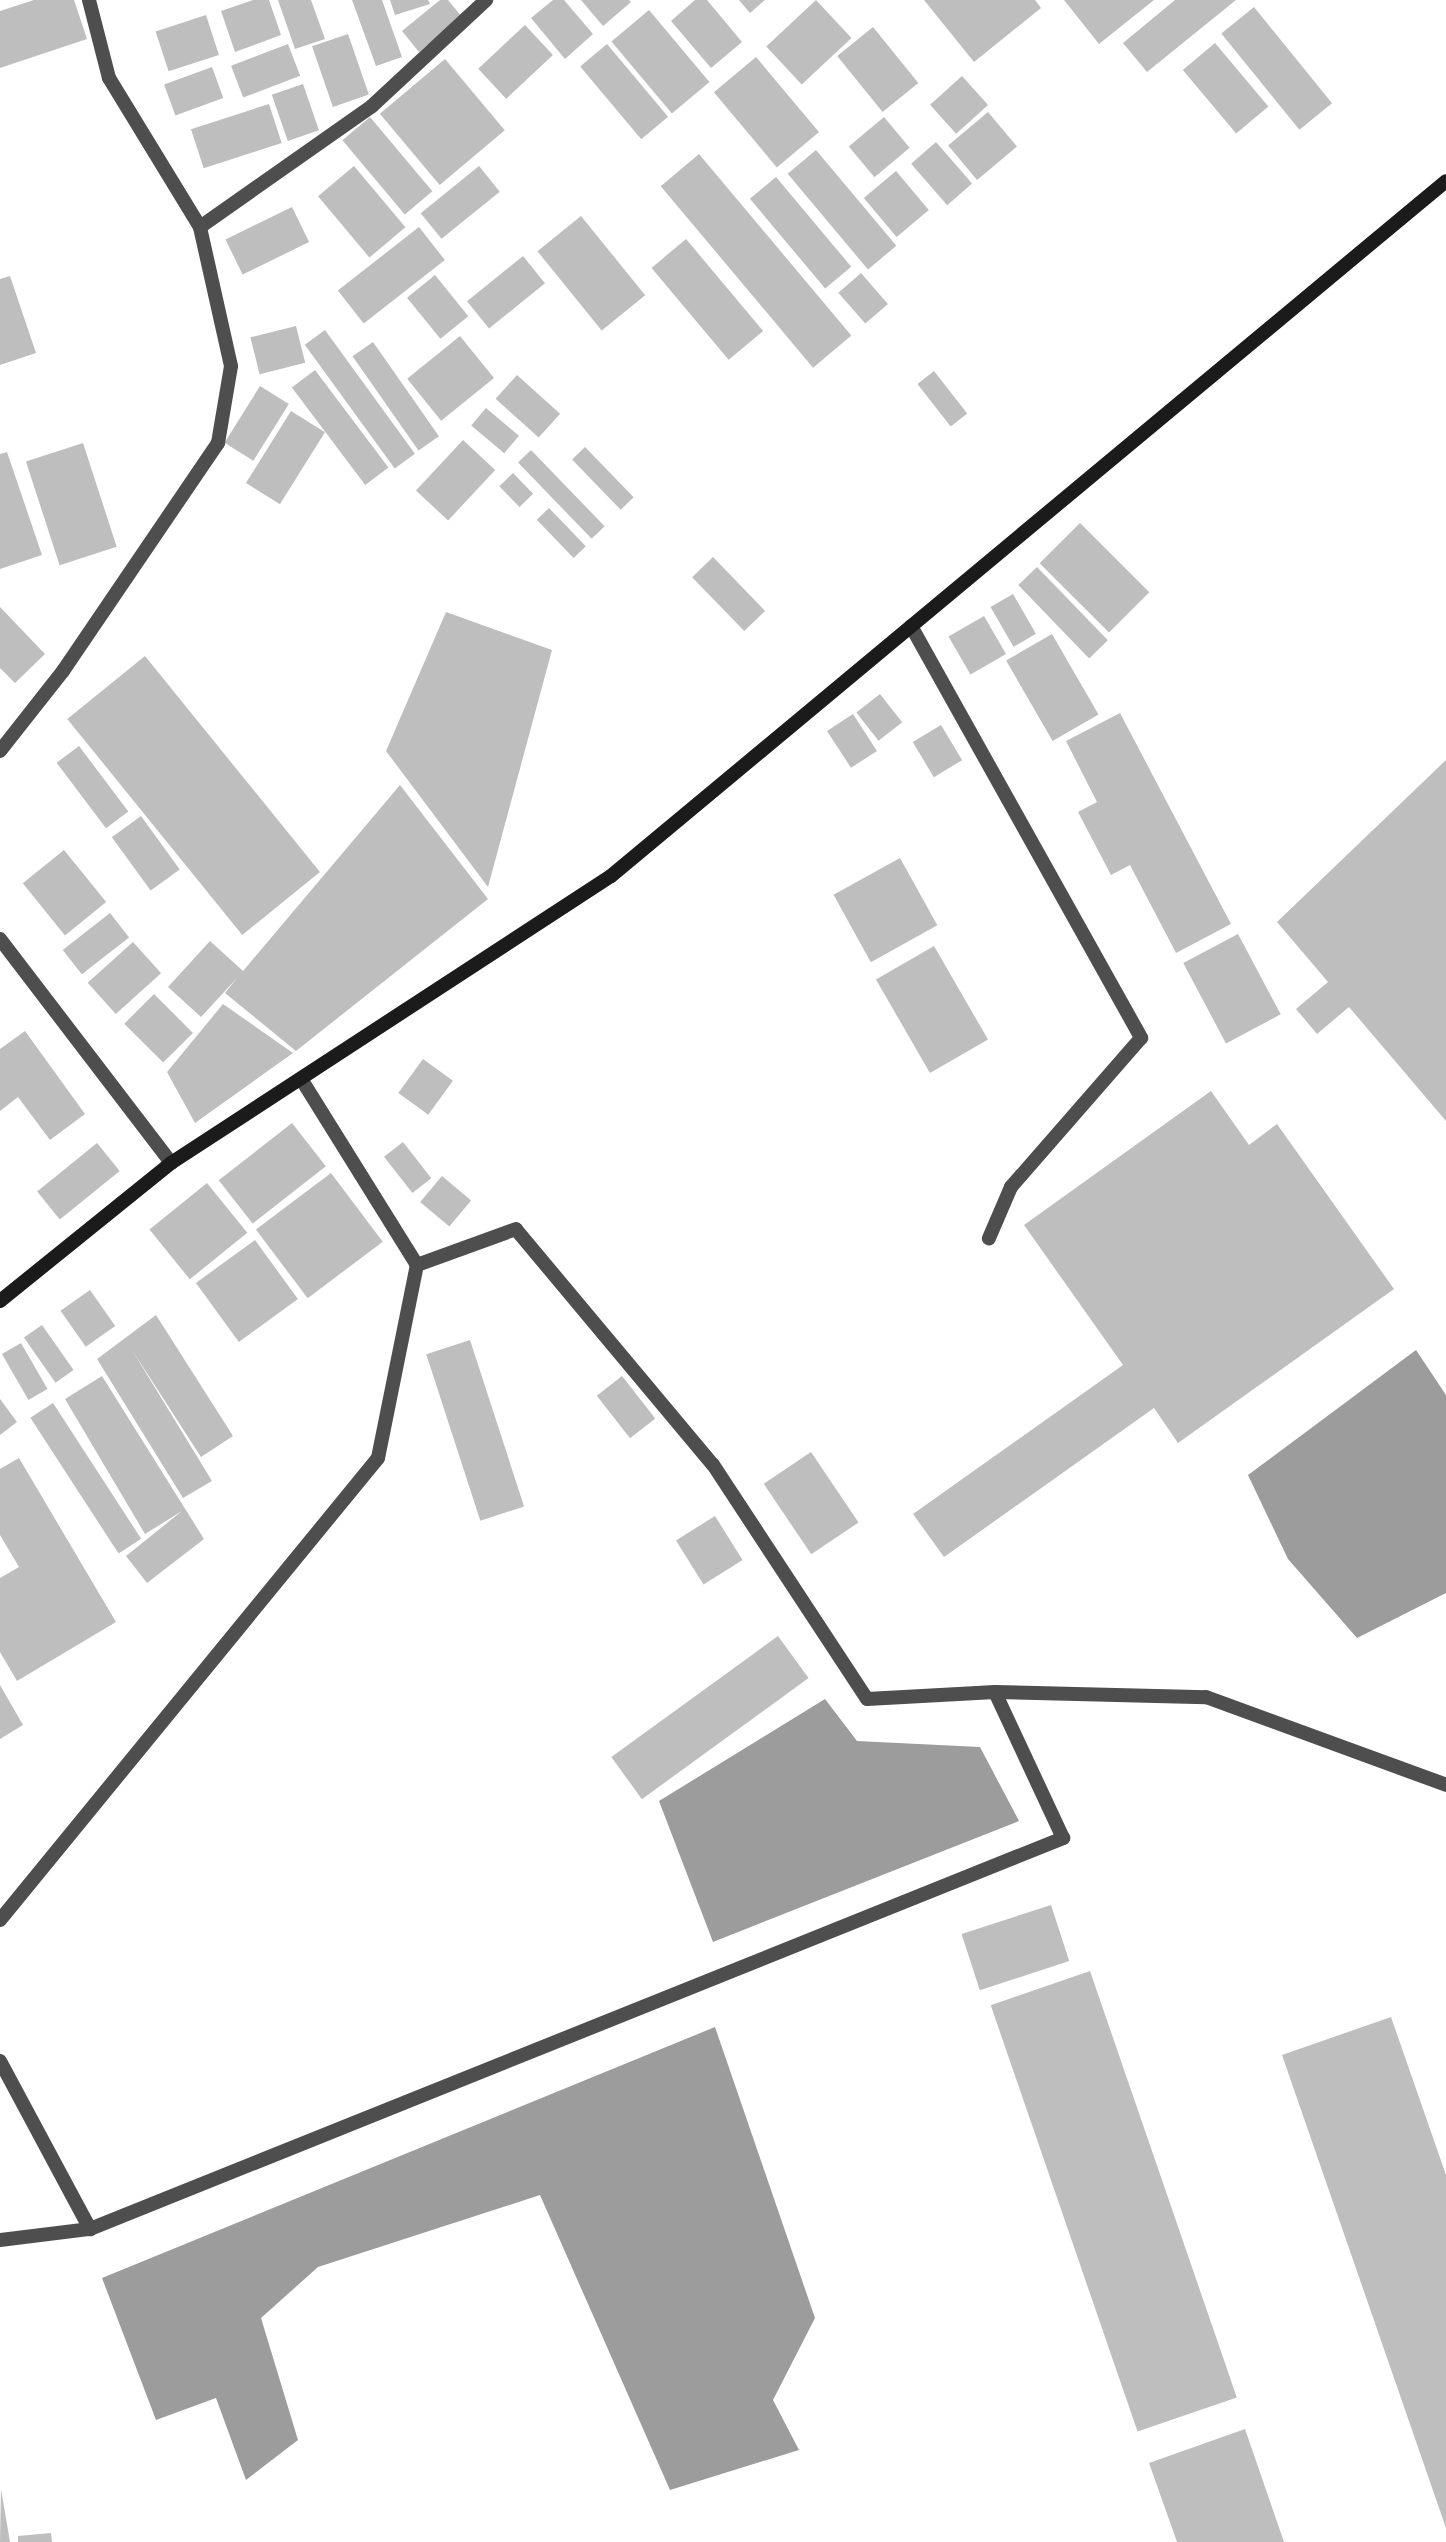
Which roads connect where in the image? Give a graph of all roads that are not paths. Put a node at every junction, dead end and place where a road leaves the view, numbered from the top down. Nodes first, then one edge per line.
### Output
1 (89, 0) edge
2 (486, 0) edge
3 (1446, 180) edge
4 (200, 227) junction
5 (911, 626) junction
6 (0, 751) edge
7 (0, 939) edge
8 (301, 1079) junction
9 (171, 1163) junction
10 (989, 1238) dead end
11 (417, 1265) junction
12 (0, 1301) edge
13 (995, 1692) junction
14 (1446, 1785) edge
15 (0, 1920) edge
16 (0, 2062) edge
17 (90, 2229) junction
18 (0, 2240) edge

1 - 4 street
2 - 4 street
3 - 5 street
4 - 6 street
5 - 8 street
5 - 10 street
7 - 9 street
8 - 9 street
8 - 11 street
9 - 12 street
11 - 13 street
11 - 15 street
13 - 14 street
13 - 17 street
16 - 17 street
17 - 18 street

